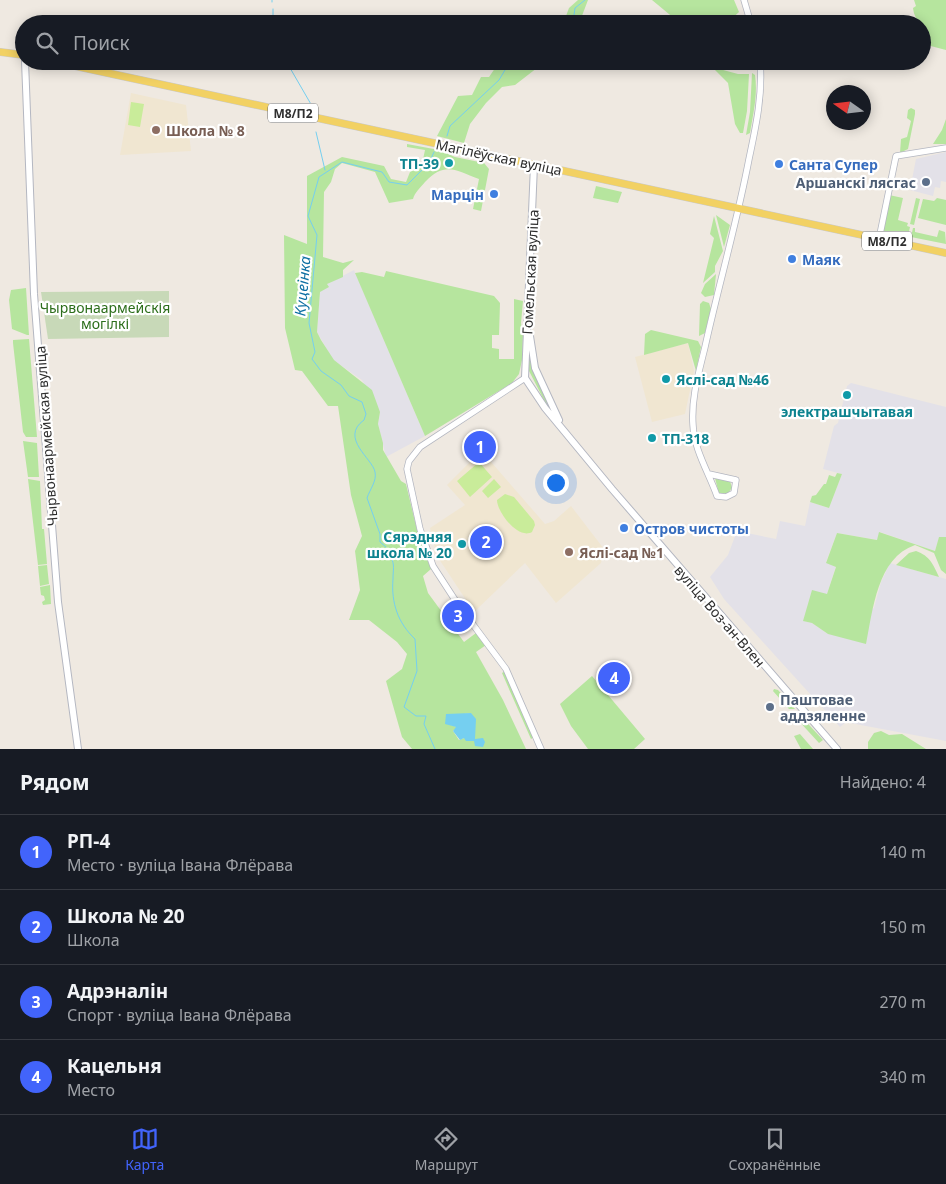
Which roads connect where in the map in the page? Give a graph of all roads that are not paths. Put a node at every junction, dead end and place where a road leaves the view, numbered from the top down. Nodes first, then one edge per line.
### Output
1 (744, 0) edge
2 (748, 15) edge
3 (0, 52) edge
4 (15, 54) edge
5 (25, 70) edge
6 (93, 70) edge
7 (760, 70) edge
8 (946, 148) edge
9 (534, 166) junction
10 (739, 209) junction
11 (879, 239) junction
12 (946, 253) edge
13 (528, 318) junction
14 (525, 378) junction
15 (566, 434) junction
16 (709, 474) junction
17 (78, 749) edge
18 (541, 749) edge
19 (838, 749) edge

1 - 2 street
3 - 4 main road
5 - 17 main road, Чырвонаармейская вуліца
6 - 9 main road, Магілёўская вуліца / М8/П2
7 - 10 street
8 - 11 street
9 - 10 main road, Магілёўская вуліца / М8/П2
9 - 13 main road, Гомельская вуліца
10 - 11 main road, Магілёўская вуліца / М8/П2
10 - 16 street
11 - 12 main road, Магілёўская вуліца / М8/П2
13 - 14 main road, Гомельская вуліца
13 - 15 main road, вуліца Воз-ан-Влен
14 - 15 main road, вуліца Воз-ан-Влен
14 - 18 street
15 - 19 main road, вуліца Воз-ан-Влен
16 - 16 street

